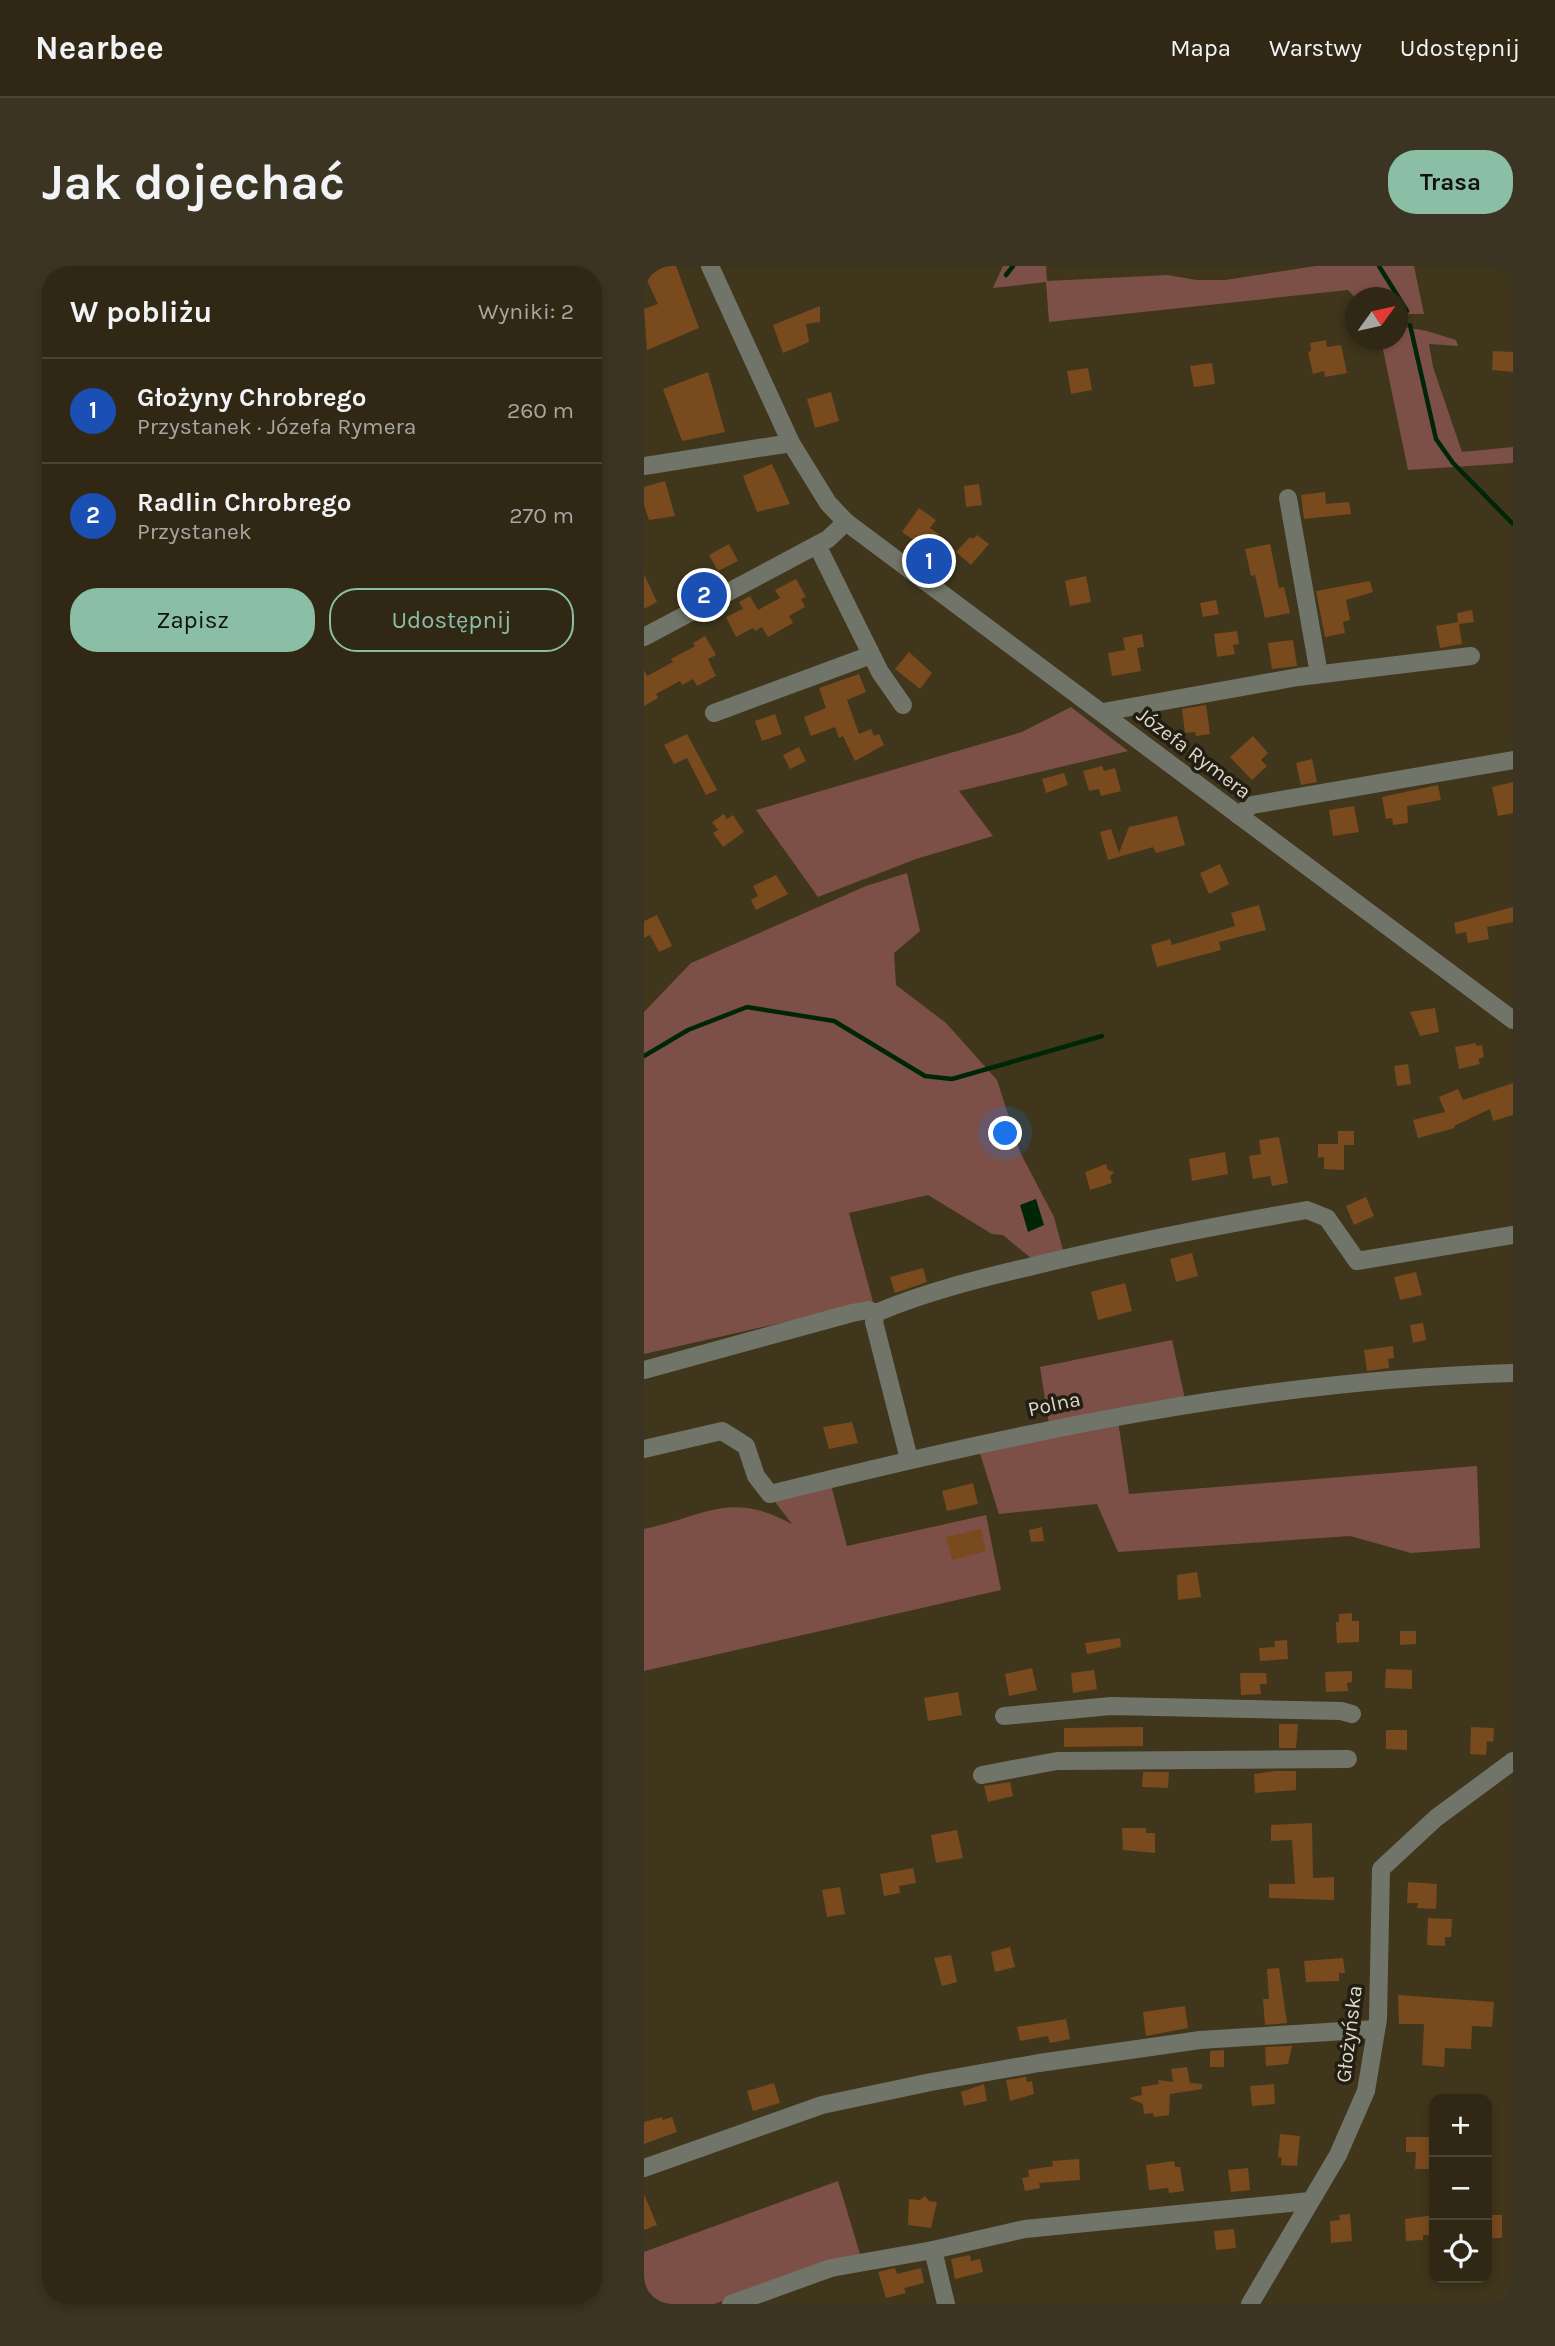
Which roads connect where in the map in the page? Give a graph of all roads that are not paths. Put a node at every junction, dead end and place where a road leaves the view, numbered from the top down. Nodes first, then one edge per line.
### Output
1 (710, 266) edge
2 (791, 443) junction
3 (644, 466) edge
4 (1288, 498) dead end
5 (846, 522) junction
6 (817, 545) junction
7 (644, 637) edge
8 (871, 655) junction
9 (1471, 656) dead end
10 (1320, 674) junction
11 (903, 705) dead end
12 (1103, 712) junction
13 (714, 713) dead end
14 (1513, 760) edge
15 (1238, 815) junction
16 (1513, 1020) edge
17 (1513, 1235) edge
18 (876, 1313) junction
19 (644, 1370) edge
20 (1513, 1373) edge
21 (644, 1449) edge
22 (909, 1459) junction
23 (1352, 1714) dead end
24 (1004, 1716) dead end
25 (1348, 1759) dead end
26 (1513, 1761) edge
27 (982, 1774) dead end
28 (1376, 2029) junction
29 (644, 2168) edge
30 (1310, 2201) junction
31 (933, 2250) junction
32 (731, 2304) edge
33 (946, 2304) edge
34 (1250, 2304) edge

1 - 2 street, Józefa Rymera
2 - 3 street
2 - 5 street, Józefa Rymera
4 - 10 street
5 - 6 street
5 - 12 street, Józefa Rymera
6 - 7 street
6 - 8 street
8 - 11 street
8 - 13 street
9 - 10 street
10 - 12 street
12 - 15 street, Józefa Rymera
14 - 15 street
15 - 16 street, Józefa Rymera
17 - 18 street
18 - 19 street
18 - 22 street
20 - 22 street, Polna
21 - 22 street, Polna
23 - 24 street
25 - 27 street
26 - 28 street, Głożyńska
28 - 29 street
28 - 30 street, Głożyńska
30 - 31 street
30 - 34 street, Głożyńska
31 - 32 street
31 - 33 street

